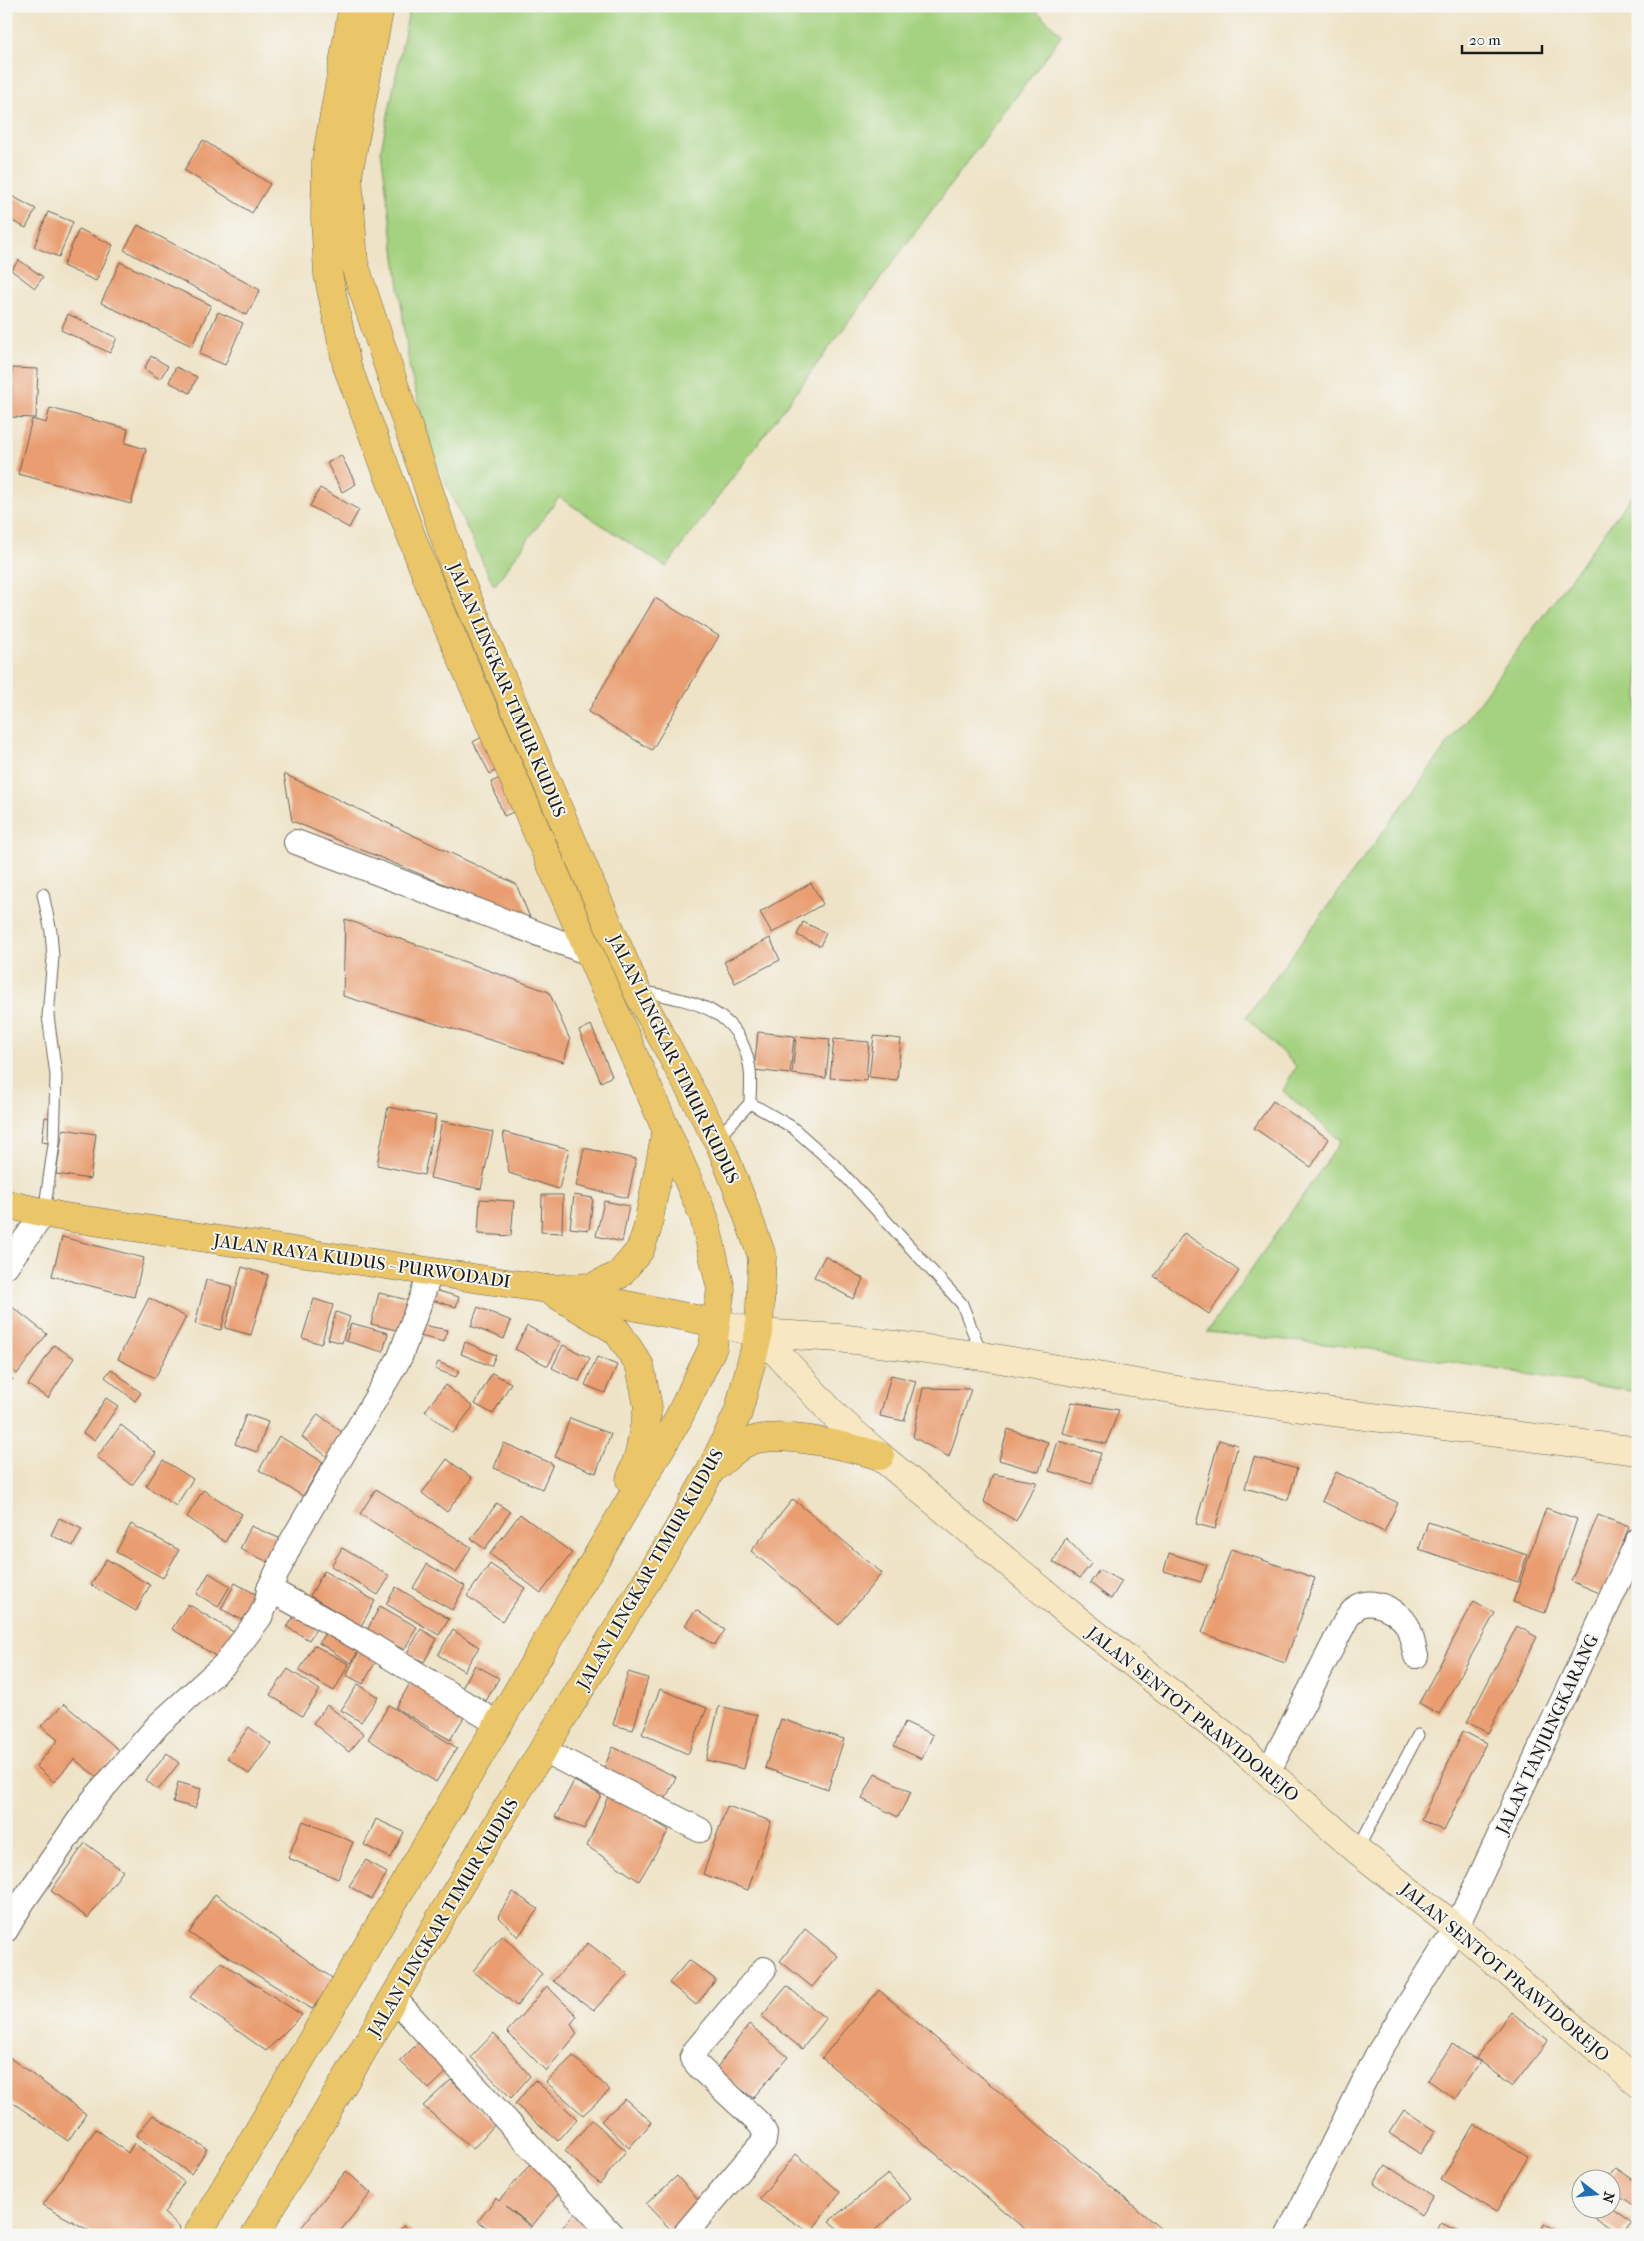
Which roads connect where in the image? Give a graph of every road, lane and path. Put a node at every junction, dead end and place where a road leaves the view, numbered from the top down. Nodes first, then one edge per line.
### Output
1 (353, 6) edge
2 (380, 6) edge
3 (296, 842) dead end
4 (43, 894) dead end
5 (589, 953) junction
6 (636, 991) junction
7 (750, 1102) junction
8 (666, 1131) junction
9 (721, 1148) junction
10 (27, 1209) edge
11 (6, 1266) edge
12 (431, 1271) junction
13 (546, 1289) junction
14 (716, 1323) junction
15 (759, 1333) junction
16 (981, 1351) junction
17 (1638, 1451) edge
18 (880, 1456) junction
19 (711, 1470) junction
20 (611, 1534) junction
21 (1638, 1540) edge
22 (269, 1589) junction
23 (1416, 1656) dead end
24 (498, 1724) junction
25 (1418, 1735) dead end
26 (543, 1750) junction
27 (1268, 1772) junction
28 (700, 1830) dead end
29 (1357, 1850) junction
30 (1456, 1928) junction
31 (6, 1930) edge
32 (764, 1969) dead end
33 (394, 1998) junction
34 (1638, 2084) edge
35 (197, 2235) edge
36 (255, 2235) edge
37 (612, 2235) edge
38 (684, 2235) edge
39 (1288, 2235) edge

1 - 5 main road, JALAN LINGKAR TIMUR KUDUS
2 - 6 main road, JALAN LINGKAR TIMUR KUDUS
3 - 5 street
4 - 10 lane
5 - 8 main road, JALAN LINGKAR TIMUR KUDUS
6 - 7 lane
6 - 9 main road, JALAN LINGKAR TIMUR KUDUS
7 - 9 lane
7 - 16 lane
8 - 13 main road
8 - 14 main road, JALAN LINGKAR TIMUR KUDUS
9 - 15 main road, JALAN LINGKAR TIMUR KUDUS
10 - 11 street
10 - 12 main road, JALAN RAYA KUDUS - PURWODADI
12 - 13 main road, JALAN RAYA KUDUS - PURWODADI
12 - 22 street
13 - 14 main road, JALAN RAYA KUDUS - PURWODADI
13 - 20 main road
14 - 15 main road
14 - 20 main road, JALAN LINGKAR TIMUR KUDUS
15 - 16 main road
15 - 18 main road, JALAN SENTOT PRAWIDOREJO
15 - 19 main road, JALAN LINGKAR TIMUR KUDUS
16 - 17 main road
18 - 19 main road
18 - 27 main road, JALAN SENTOT PRAWIDOREJO
19 - 26 main road, JALAN LINGKAR TIMUR KUDUS
20 - 24 main road, JALAN LINGKAR TIMUR KUDUS
21 - 30 street, JALAN TANJUNGKARANG
22 - 24 street
22 - 31 street
23 - 27 street
24 - 35 main road, JALAN LINGKAR TIMUR KUDUS
25 - 29 lane
26 - 28 street
26 - 33 main road, JALAN LINGKAR TIMUR KUDUS
27 - 29 main road, JALAN SENTOT PRAWIDOREJO
29 - 30 main road, JALAN SENTOT PRAWIDOREJO
30 - 34 main road, JALAN SENTOT PRAWIDOREJO
30 - 39 street, JALAN TANJUNGKARANG
32 - 38 street
33 - 36 main road, JALAN LINGKAR TIMUR KUDUS
33 - 37 street

